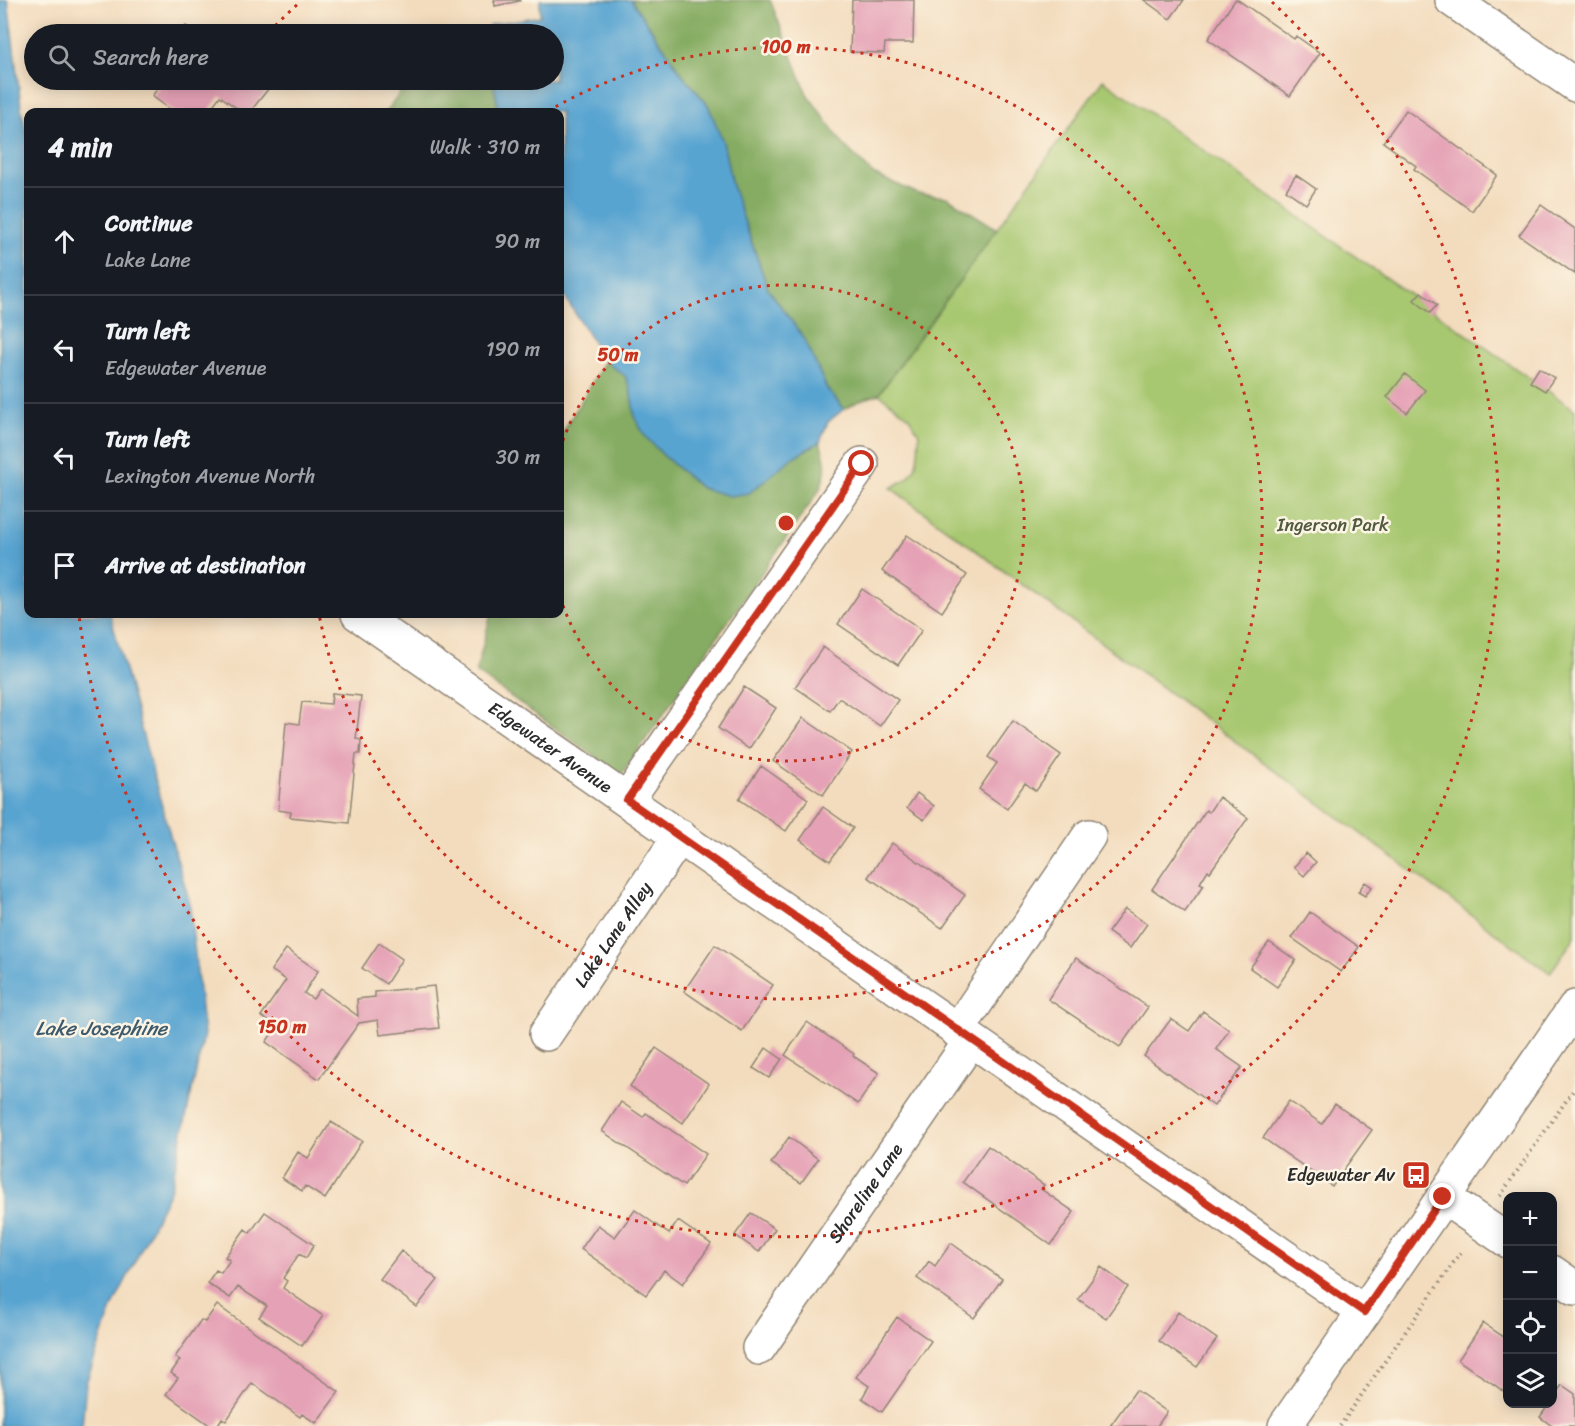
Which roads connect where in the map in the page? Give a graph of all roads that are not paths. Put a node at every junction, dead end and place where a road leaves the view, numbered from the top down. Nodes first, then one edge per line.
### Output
1 (1452, 0) edge
2 (1575, 85) edge
3 (862, 464) dead end
4 (364, 618) edge
5 (627, 800) junction
6 (680, 836) junction
7 (1089, 836) dead end
8 (1575, 1007) edge
9 (546, 1034) dead end
10 (964, 1036) junction
11 (1443, 1197) junction
12 (1495, 1232) edge
13 (1557, 1275) edge
14 (1575, 1288) edge
15 (1364, 1312) junction
16 (759, 1348) dead end
17 (1285, 1426) edge

1 - 2 street
3 - 5 street
4 - 5 street, Edgewater Avenue
5 - 6 street, Edgewater Avenue
6 - 9 street, Lake Lane Alley
6 - 10 street, Edgewater Avenue
7 - 10 street, Shoreline Lane
8 - 11 street
10 - 15 street, Edgewater Avenue
10 - 16 street, Shoreline Lane
11 - 12 street
11 - 15 street
13 - 14 street
15 - 17 street

